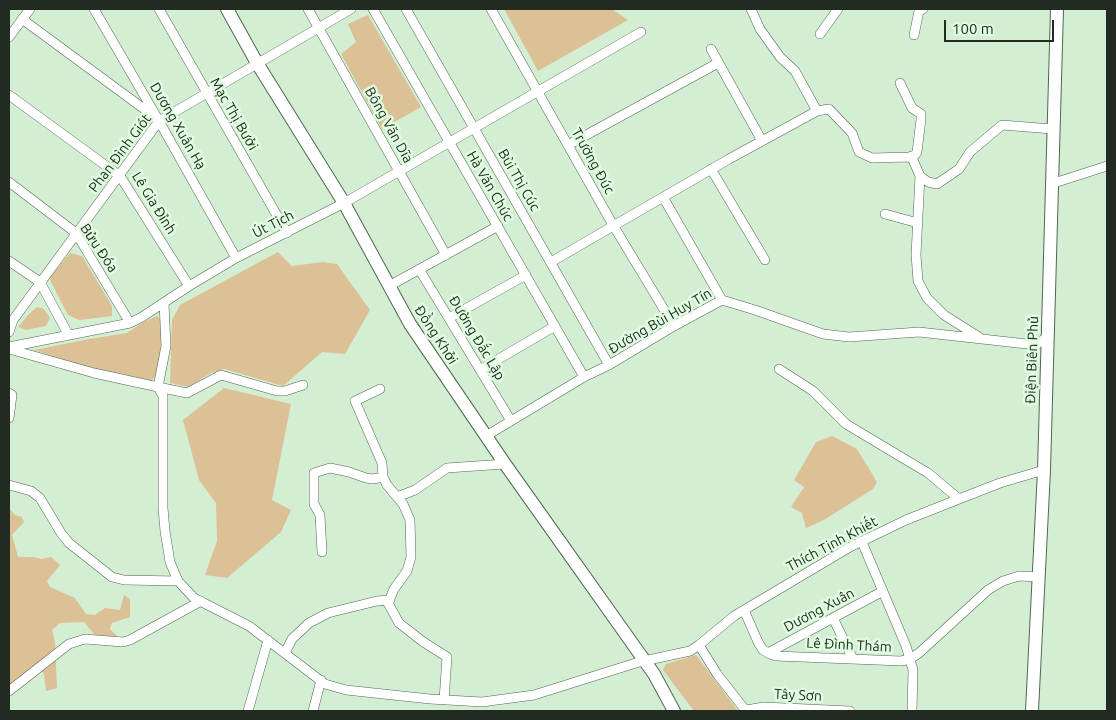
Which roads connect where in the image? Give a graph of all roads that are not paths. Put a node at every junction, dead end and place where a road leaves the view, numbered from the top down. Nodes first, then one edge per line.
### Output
1 (30, 9) edge
2 (94, 9) edge
3 (159, 9) edge
4 (228, 9) edge
5 (308, 9) edge
6 (351, 9) edge
7 (373, 9) edge
8 (406, 9) edge
9 (491, 9) edge
10 (751, 9) edge
11 (838, 9) edge
12 (923, 9) edge
13 (1056, 9) edge
14 (22, 19) junction
15 (318, 28) junction
16 (641, 32) dead end
17 (820, 34) dead end
18 (914, 35) dead end
19 (9, 37) edge
20 (711, 49) dead end
21 (257, 63) junction
22 (718, 63) junction
23 (900, 83) dead end
24 (538, 91) junction
25 (206, 93) junction
26 (9, 96) edge
27 (817, 111) junction
28 (159, 121) junction
29 (473, 129) junction
30 (1052, 130) junction
31 (762, 141) junction
32 (449, 142) junction
33 (568, 145) junction
34 (909, 157) junction
35 (1107, 166) edge
36 (711, 170) junction
37 (399, 171) junction
38 (120, 176) junction
39 (920, 176) junction
40 (9, 182) edge
41 (1051, 184) junction
42 (663, 197) junction
43 (344, 203) junction
44 (885, 214) dead end
45 (918, 223) junction
46 (613, 225) junction
47 (498, 226) junction
48 (76, 233) junction
49 (286, 233) junction
50 (446, 255) junction
51 (236, 258) junction
52 (765, 260) dead end
53 (9, 261) edge
54 (551, 262) junction
55 (420, 269) junction
56 (526, 275) junction
57 (40, 282) junction
58 (188, 286) junction
59 (389, 286) junction
60 (722, 300) junction
61 (164, 303) junction
62 (449, 318) junction
63 (130, 323) junction
64 (555, 326) junction
65 (674, 326) junction
66 (9, 332) edge
67 (68, 334) junction
68 (1048, 336) junction
69 (980, 338) junction
70 (9, 348) edge
71 (609, 366) junction
72 (779, 369) dead end
73 (480, 370) junction
74 (584, 377) junction
75 (304, 385) dead end
76 (158, 387) junction
77 (380, 389) dead end
78 (9, 393) edge
79 (9, 418) edge
80 (511, 421) junction
81 (486, 436) junction
82 (505, 464) junction
83 (1044, 470) junction
84 (382, 477) junction
85 (9, 485) edge
86 (397, 497) junction
87 (959, 499) junction
88 (862, 542) junction
89 (322, 552) dead end
90 (1039, 577) junction
91 (178, 581) junction
92 (883, 591) junction
93 (390, 600) junction
94 (201, 601) junction
95 (744, 610) junction
96 (833, 618) junction
97 (268, 640) junction
98 (699, 645) junction
99 (286, 653) junction
100 (768, 653) junction
101 (853, 659) junction
102 (910, 659) junction
103 (644, 661) junction
104 (321, 680) junction
105 (9, 691) edge
106 (444, 700) junction
107 (746, 710) edge
108 (248, 711) edge
109 (313, 711) edge
110 (674, 711) edge
111 (850, 711) edge
112 (912, 711) edge
113 (1032, 711) edge

1 - 14 street
2 - 28 street, Dương Xuân Hạ
3 - 25 street, Mạc Thị Bưởi
4 - 21 street, Đồng Khởi
5 - 15 street, Bông Văn Dĩa
6 - 15 street, Phan Đình Giót
7 - 32 street, Hà Văn Chúc
8 - 29 street, Bùi Thị Cúc
9 - 24 street, Trường Đúc
10 - 27 street
11 - 17 street
12 - 18 street
13 - 30 street, Điện Biên Phủ
14 - 19 street
14 - 28 street
15 - 21 street, Phan Đình Giót
15 - 37 street, Bông Văn Dĩa
16 - 24 street, Út Tịch
20 - 22 street
21 - 25 street, Phan Đình Giót
21 - 43 street, Đồng Khởi
22 - 31 street
22 - 33 street
23 - 34 street
24 - 29 street, Út Tịch
24 - 33 street, Trường Đúc
25 - 28 street, Phan Đình Giót
25 - 49 street, Mạc Thị Bưởi
26 - 38 street, Lê Gia Đỉnh
27 - 31 street
27 - 34 street
28 - 38 street, Phan Đình Giót
28 - 51 street, Dương Xuân Hạ
29 - 32 street, Út Tịch
29 - 54 street, Bùi Thị Cúc
30 - 39 street
30 - 41 street, Điện Biên Phủ
31 - 36 street
32 - 37 street, Út Tịch
32 - 47 street, Hà Văn Chúc
33 - 46 street, Trường Đúc
34 - 39 street
35 - 41 street
36 - 42 street
36 - 52 street
37 - 43 street, Út Tịch
37 - 50 street, Bông Văn Dĩa
38 - 48 street, Phan Đình Giót
38 - 58 street, Lê Gia Đỉnh
39 - 45 street
40 - 48 street, Bửu Đóa
41 - 68 street, Điện Biên Phủ
42 - 46 street
42 - 60 street
43 - 49 street, Út Tịch
43 - 59 street, Đồng Khởi
44 - 45 street
45 - 69 street
46 - 54 street
46 - 65 street, Trường Đúc
47 - 50 street
47 - 56 street, Hà Văn Chúc
48 - 57 street, Phan Đình Giót
48 - 63 street, Bửu Đóa
49 - 51 street, Út Tịch
50 - 55 street
51 - 58 street, Út Tịch
53 - 57 street
54 - 71 street, Bùi Thị Cúc
55 - 59 street
55 - 62 street, Đường Đắc Lập
56 - 62 street
56 - 64 street, Hà Văn Chúc
57 - 66 street, Phan Đình Giót
57 - 67 street
58 - 61 street, Út Tịch
59 - 81 street, Đồng Khởi
60 - 65 street, Đường Bùi Huy Tín
60 - 69 street, Đường Bùi Huy Tín
61 - 63 street, Út Tịch
61 - 76 street
62 - 73 street, Đường Đắc Lập
63 - 67 street, Út Tịch
64 - 73 street
64 - 74 street, Hà Văn Chúc
65 - 71 street, Đường Bùi Huy Tín
67 - 70 street, Út Tịch
68 - 69 street, Đường Bùi Huy Tín
68 - 83 street, Điện Biên Phủ
70 - 76 street
71 - 74 street, Đường Bùi Huy Tín
72 - 87 street
73 - 80 street, Đường Đắc Lập
74 - 80 street, Đường Bùi Huy Tín
75 - 76 street
76 - 91 street
77 - 84 street
78 - 79 street
80 - 81 street, Đường Bùi Huy Tín
81 - 82 street, Đồng Khởi
82 - 86 street
82 - 103 street, Đồng Khởi
83 - 87 street, Thích Tịnh Khiết
83 - 90 street, Điện Biên Phủ
84 - 86 street
84 - 89 street
85 - 91 street
86 - 93 street
87 - 88 street, Thích Tịnh Khiết
88 - 92 street
88 - 95 street, Thích Tịnh Khiết
90 - 102 street, Lê Đình Thám
90 - 113 street, Điện Biên Phủ
91 - 94 street, Thích Tịnh Khiết
92 - 96 street, Dương Xuân
92 - 102 street
93 - 99 street
93 - 106 street
94 - 97 street, Thích Tịnh Khiết
94 - 105 street
95 - 98 street, Thích Tịnh Khiết
95 - 100 street
96 - 100 street, Dương Xuân
96 - 101 street
97 - 99 street, Thích Tịnh Khiết
97 - 108 street
98 - 103 street, Thích Tịnh Khiết
98 - 107 street, Tây Sơn
99 - 104 street, Thích Tịnh Khiết
100 - 101 street, Lê Đình Thám
101 - 102 street, Lê Đình Thám
102 - 112 street
103 - 106 street, Thích Tịnh Khiết
103 - 110 street, Đồng Khởi
104 - 106 street, Thích Tịnh Khiết
104 - 109 street
107 - 111 street, Tây Sơn

